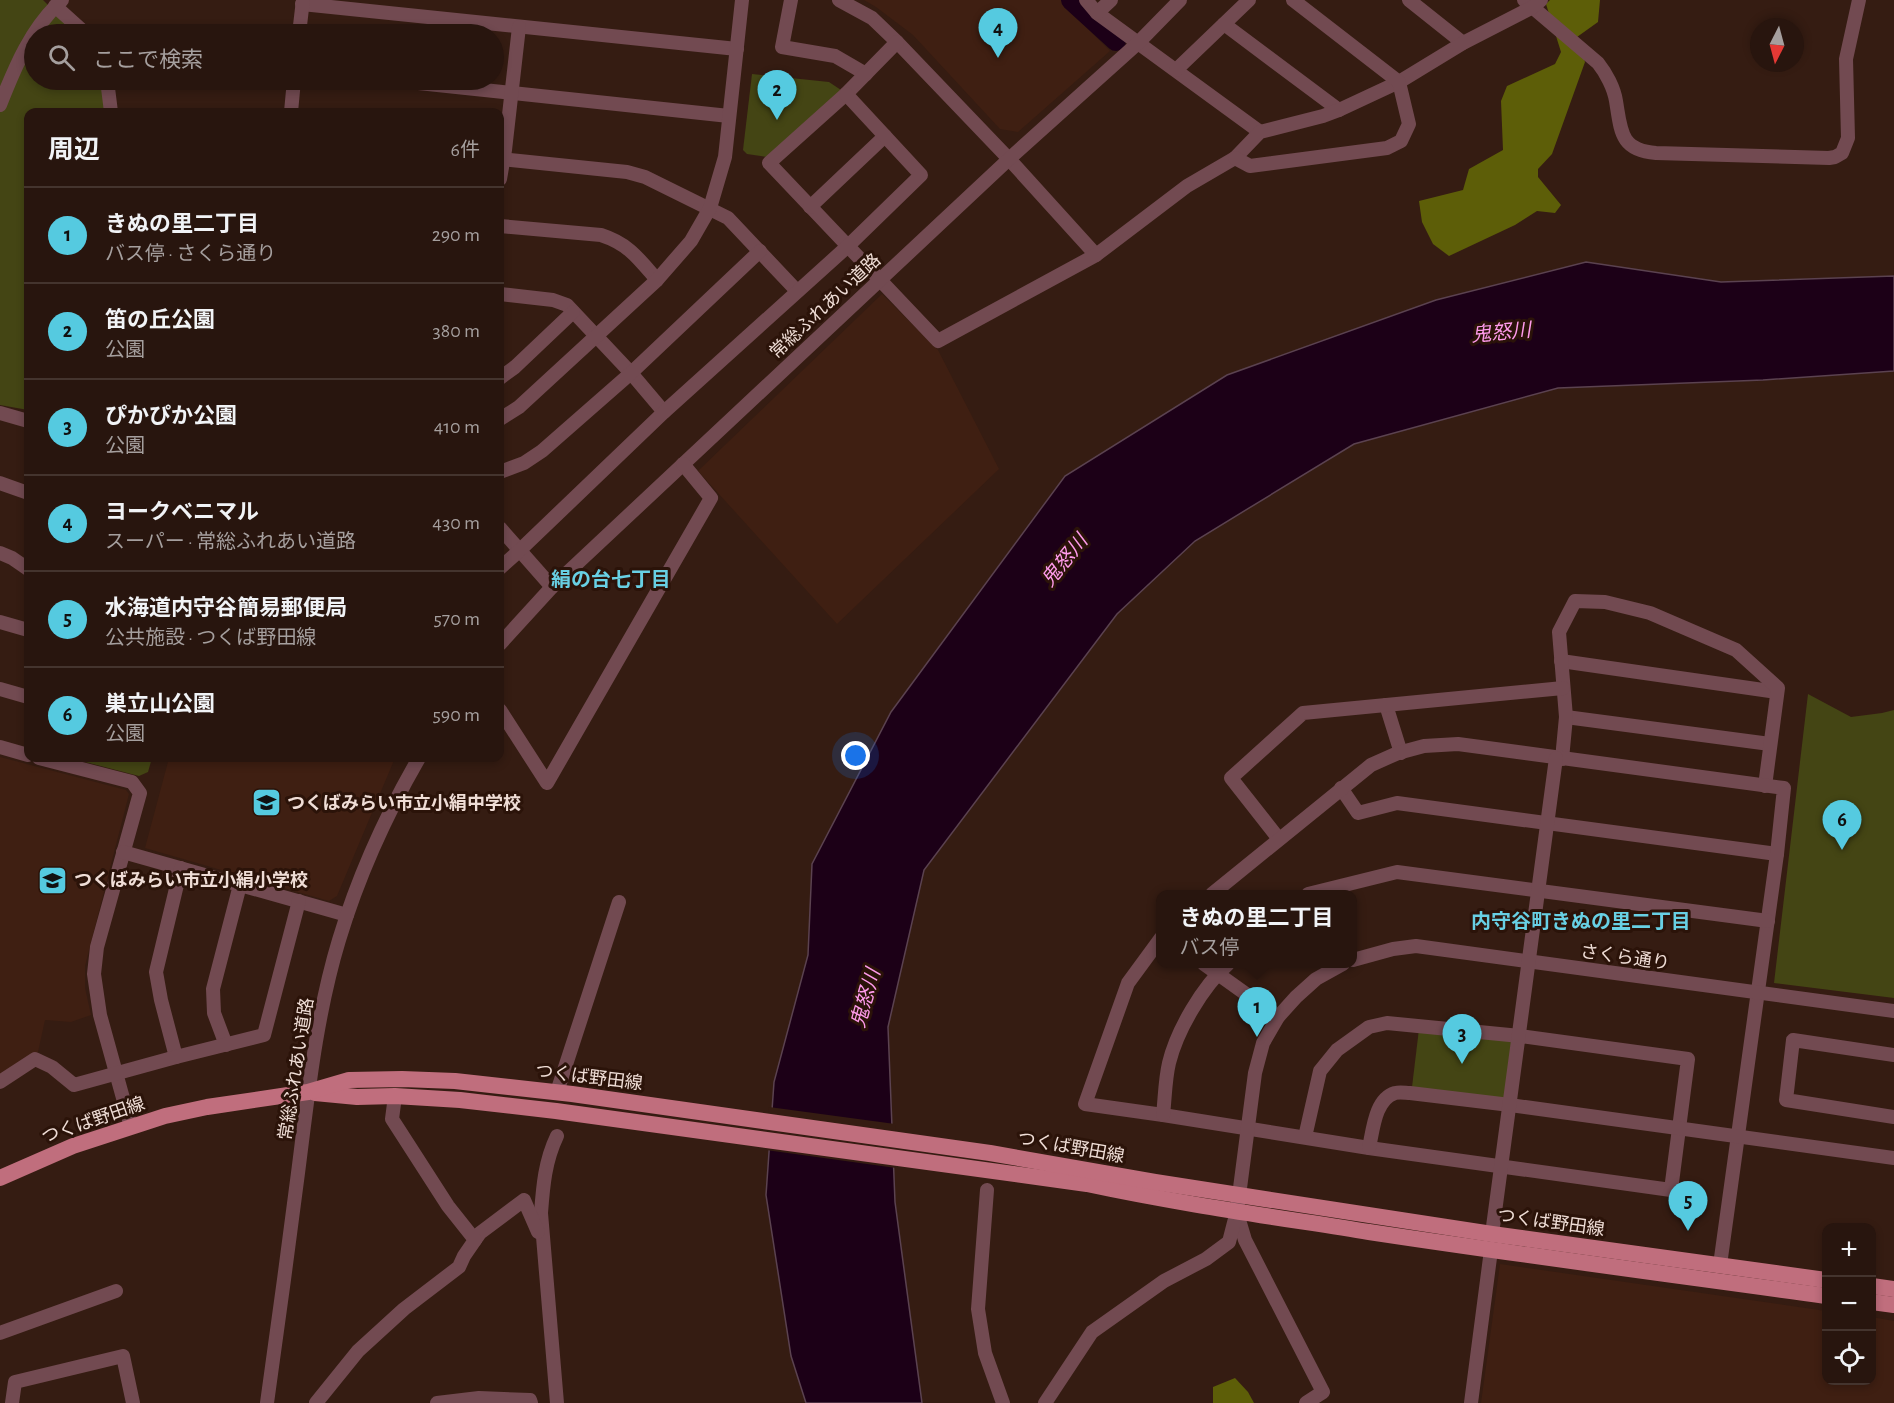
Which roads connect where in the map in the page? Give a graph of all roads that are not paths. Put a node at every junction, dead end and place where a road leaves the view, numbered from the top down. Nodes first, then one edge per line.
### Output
1 (742, 0) edge
2 (791, 0) edge
3 (839, 0) edge
4 (1086, 0) edge
5 (1111, 0) edge
6 (1180, 0) edge
7 (1249, 0) edge
8 (1293, 0) edge
9 (1409, 0) edge
10 (1859, 0) edge
11 (303, 2) edge
12 (1532, 2) edge
13 (59, 3) edge
14 (1097, 13) junction
15 (42, 24) edge
16 (77, 24) edge
17 (300, 24) edge
18 (493, 24) edge
19 (1224, 24) junction
20 (504, 25) edge
21 (519, 27) junction
22 (897, 42) junction
23 (1138, 43) junction
24 (1463, 43) junction
25 (737, 49) junction
26 (24, 51) edge
27 (1176, 70) junction
28 (866, 74) junction
29 (1399, 82) junction
30 (108, 90) edge
31 (293, 90) edge
32 (484, 90) edge
33 (512, 93) junction
34 (846, 94) junction
35 (0, 105) edge
36 (110, 108) edge
37 (291, 108) edge
38 (1339, 110) junction
39 (729, 116) junction
40 (1260, 132) junction
41 (885, 136) junction
42 (504, 152) edge
43 (1234, 158) junction
44 (504, 159) edge
45 (1009, 159) junction
46 (810, 207) junction
47 (710, 208) junction
48 (504, 226) edge
49 (848, 246) junction
50 (760, 251) junction
51 (1096, 255) junction
52 (881, 279) junction
53 (657, 280) junction
54 (797, 291) junction
55 (504, 294) edge
56 (573, 312) junction
57 (597, 336) junction
58 (631, 373) junction
59 (504, 375) edge
60 (664, 412) junction
61 (0, 413) edge
62 (504, 416) edge
63 (24, 421) edge
64 (683, 464) junction
65 (504, 470) edge
66 (0, 483) edge
67 (24, 491) edge
68 (504, 533) edge
69 (519, 551) junction
70 (0, 553) edge
71 (504, 564) edge
72 (24, 566) edge
73 (552, 587) junction
74 (0, 622) edge
75 (24, 629) edge
76 (504, 640) edge
77 (1561, 661) junction
78 (1563, 688) junction
79 (0, 689) edge
80 (1777, 692) junction
81 (24, 695) edge
82 (1386, 705) junction
83 (504, 716) edge
84 (1566, 717) junction
85 (1770, 744) junction
86 (0, 747) edge
87 (1401, 753) junction
88 (24, 754) edge
89 (1559, 759) junction
90 (54, 762) edge
91 (418, 762) edge
92 (1765, 786) junction
93 (1341, 788) junction
94 (1548, 825) junction
95 (1279, 839) junction
96 (123, 852) junction
97 (1777, 854) junction
98 (181, 868) junction
99 (240, 885) junction
100 (1217, 890) edge
101 (1324, 890) edge
102 (1539, 890) junction
103 (299, 901) junction
104 (619, 902) dead end
105 (347, 915) junction
106 (1768, 921) junction
107 (1156, 946) edge
108 (1357, 959) edge
109 (1530, 962) junction
110 (1210, 968) edge
111 (1222, 968) edge
112 (1335, 968) edge
113 (1217, 973) junction
114 (1758, 993) junction
115 (1894, 1011) edge
116 (1278, 1017) junction
117 (1520, 1036) junction
118 (226, 1045) junction
119 (1894, 1055) edge
120 (176, 1057) junction
121 (116, 1075) junction
122 (0, 1082) edge
123 (308, 1092) junction
124 (565, 1093) junction
125 (395, 1096) junction
126 (1510, 1105) junction
127 (1163, 1114) junction
128 (1894, 1117) edge
129 (131, 1127) junction
130 (1247, 1128) junction
131 (1680, 1128) junction
132 (1739, 1136) junction
133 (557, 1137) dead end
134 (1305, 1137) junction
135 (1369, 1148) junction
136 (1894, 1158) edge
137 (1502, 1167) junction
138 (0, 1178) edge
139 (987, 1190) dead end
140 (1238, 1203) junction
141 (475, 1240) junction
142 (543, 1242) junction
143 (1492, 1242) junction
144 (1720, 1265) junction
145 (1822, 1279) edge
146 (1876, 1287) edge
147 (1894, 1289) edge
148 (116, 1291) dead end
149 (1822, 1295) edge
150 (1876, 1303) edge
151 (1894, 1305) edge
152 (0, 1333) edge
153 (12, 1403) edge
154 (133, 1403) edge
155 (267, 1403) edge
156 (316, 1403) edge
157 (437, 1403) edge
158 (531, 1403) edge
159 (557, 1403) edge
160 (1003, 1403) edge
161 (1045, 1403) edge
162 (1306, 1403) edge
163 (1471, 1403) edge

1 - 25 street
2 - 28 street
3 - 22 street
4 - 14 street
5 - 14 street
6 - 23 street, 常総ふれあい道路
7 - 19 street
8 - 29 street
9 - 24 street
10 - 12 street
11 - 17 street
11 - 18 street
12 - 24 street
13 - 15 street
13 - 16 street
14 - 23 street
19 - 27 street
19 - 38 street
20 - 21 street
21 - 25 street
21 - 33 street
22 - 28 street
22 - 45 street
23 - 27 street
23 - 45 street, 常総ふれあい道路
24 - 29 street
25 - 39 street
26 - 35 street
27 - 40 street
28 - 34 street
29 - 38 street
29 - 43 street
30 - 36 street
31 - 37 street
32 - 33 street
33 - 39 street
33 - 42 street
34 - 41 street
34 - 46 street
38 - 40 street
39 - 47 street
40 - 43 street
41 - 46 street
41 - 49 street
43 - 51 street
44 - 47 street
45 - 51 street
45 - 52 street, 常総ふれあい道路
46 - 49 street
47 - 50 street
47 - 53 street
48 - 53 street
49 - 52 street
49 - 54 street
50 - 54 street
50 - 58 street
51 - 52 street
52 - 64 street, 常総ふれあい道路
53 - 57 street
54 - 60 street
55 - 56 street
56 - 57 street
56 - 59 street
57 - 58 street
57 - 62 street
58 - 60 street
58 - 65 street
60 - 69 street
61 - 63 street
64 - 73 street, 常総ふれあい道路
64 - 83 street
66 - 67 street
68 - 69 street
69 - 71 street
69 - 73 street
70 - 72 street
73 - 76 street, 常総ふれあい道路
74 - 75 street
77 - 78 street
77 - 80 street
77 - 80 street
78 - 82 street
78 - 84 street
79 - 81 street
80 - 85 street
82 - 87 street
82 - 95 street
84 - 85 street
84 - 89 street
85 - 92 street
86 - 88 street
87 - 89 street
87 - 93 street
89 - 92 street
89 - 94 street
90 - 96 street
91 - 105 street, 常総ふれあい道路
92 - 97 street
93 - 94 street
93 - 95 street
94 - 97 street
94 - 102 street
95 - 100 street
96 - 98 street
96 - 121 street
97 - 106 street
98 - 99 street
98 - 120 street
99 - 103 street
99 - 118 street
101 - 102 street
102 - 106 street
102 - 109 street
103 - 105 street
103 - 118 street
104 - 124 street
105 - 123 street, 常総ふれあい道路
106 - 114 street
107 - 127 street
108 - 109 street, さくら通り
109 - 114 street, さくら通り
109 - 117 street
110 - 113 street
111 - 113 street
112 - 116 street
113 - 116 street
113 - 127 street
114 - 115 street, さくら通り
114 - 132 street
116 - 130 street
117 - 126 street
117 - 131 street
117 - 134 street
118 - 120 street
119 - 128 street
120 - 121 street
121 - 122 street
121 - 129 street
123 - 124 main road, つくば野田線
123 - 125 main road, つくば野田線
123 - 129 main road, つくば野田線
123 - 155 street, 常総ふれあい道路
124 - 140 main road, つくば野田線
125 - 140 main road, つくば野田線
125 - 141 street
126 - 131 street
126 - 135 street
126 - 137 street
127 - 130 street
129 - 138 main road, つくば野田線
130 - 134 street
130 - 140 street
131 - 132 street
131 - 137 street
132 - 136 street
132 - 144 street
133 - 142 street
134 - 135 street
135 - 137 street
137 - 143 street
139 - 160 street
140 - 143 main road, つくば野田線
140 - 161 street
140 - 162 street
141 - 142 street
141 - 156 street
142 - 159 street
143 - 144 main road, つくば野田線
143 - 149 main road, つくば野田線
143 - 163 street
144 - 145 main road, つくば野田線
146 - 147 main road
148 - 152 street
150 - 151 main road
153 - 154 street
157 - 158 street

